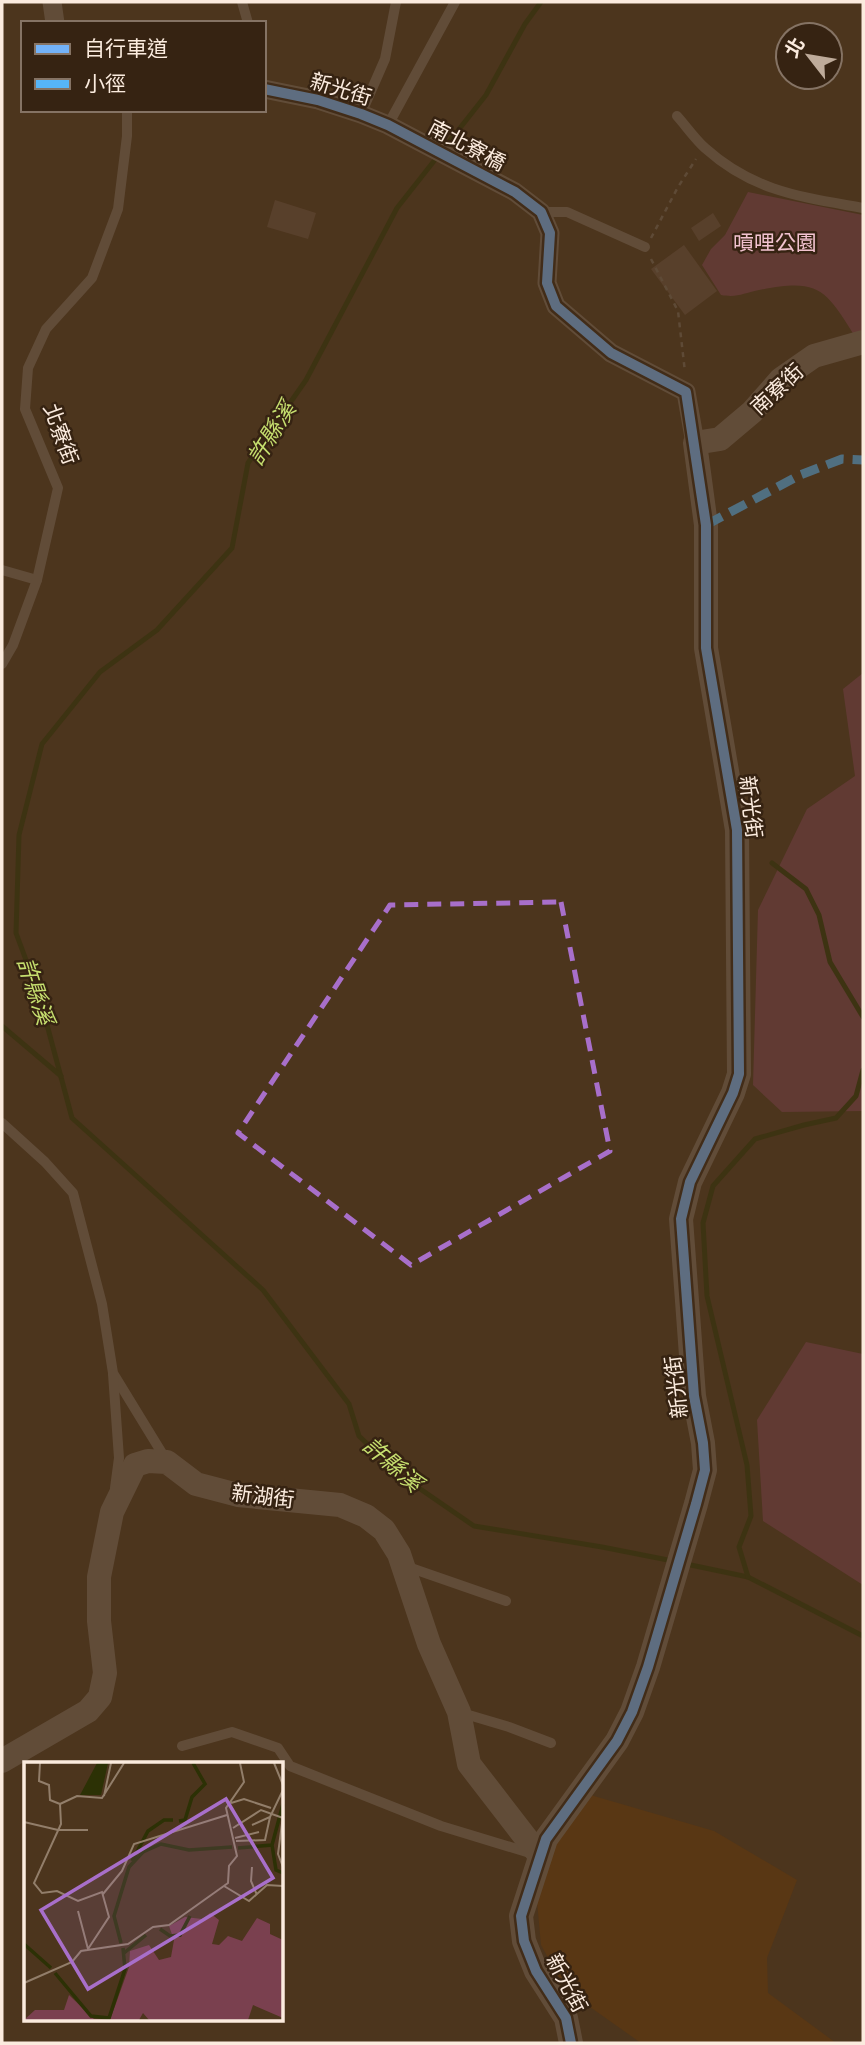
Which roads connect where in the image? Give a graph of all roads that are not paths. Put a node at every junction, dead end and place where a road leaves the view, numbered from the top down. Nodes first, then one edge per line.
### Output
1 (52, 2) edge
2 (242, 2) edge
3 (396, 2) edge
4 (455, 2) edge
5 (55, 21) edge
6 (247, 21) edge
7 (266, 86) edge
8 (127, 112) edge
9 (361, 114) junction
10 (677, 116) dead end
11 (395, 129) junction
12 (863, 208) edge
13 (541, 212) junction
14 (645, 247) road end
15 (863, 342) edge
16 (695, 443) junction
17 (2, 570) edge
18 (37, 580) junction
19 (2, 664) edge
20 (2, 1123) edge
21 (113, 1373) junction
22 (167, 1462) junction
23 (111, 1512) junction
24 (402, 1565) junction
25 (506, 1601) dead end
26 (459, 1712) junction
27 (551, 1743) dead end
28 (182, 1746) dead end
29 (2, 1761) edge
30 (540, 1856) junction
31 (571, 2043) edge

1 - 5 street
2 - 6 lane
3 - 9 lane
4 - 11 lane
7 - 9 street, 新光街
8 - 18 lane, 北寮街
9 - 11 street, 新光街
10 - 12 lane
11 - 13 street, 南北寮橋
13 - 14 lane
13 - 16 street, 新光街
15 - 16 street, 南寮街
16 - 30 street, 新光街
17 - 18 lane
18 - 19 lane, 北寮街
20 - 21 lane
21 - 22 lane
21 - 23 lane
22 - 23 street
22 - 24 street, 新湖街
23 - 29 street
24 - 25 lane
24 - 26 street, 新湖街
26 - 27 lane
26 - 30 street, 新湖街
28 - 30 lane
30 - 31 street, 新光街

